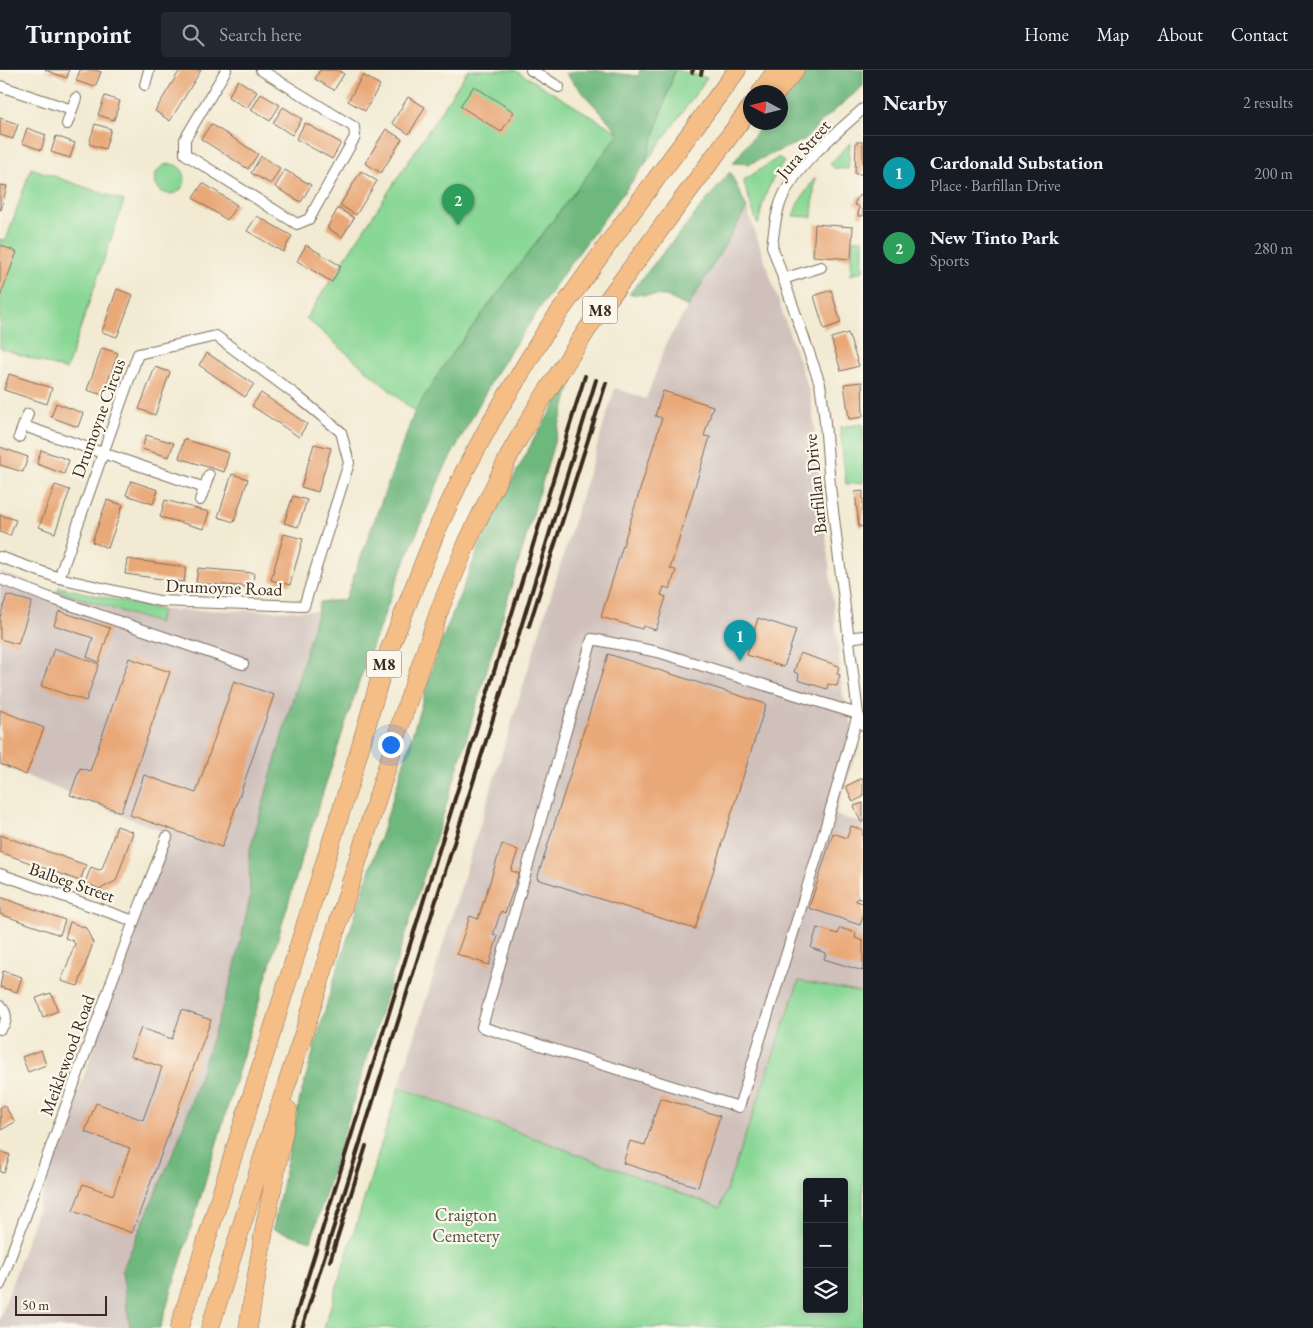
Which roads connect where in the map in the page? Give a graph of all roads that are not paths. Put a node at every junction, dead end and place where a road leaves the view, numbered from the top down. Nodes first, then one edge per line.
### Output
1 (226, 70) edge
2 (261, 70) edge
3 (531, 70) edge
4 (737, 70) edge
5 (776, 70) edge
6 (795, 70) edge
7 (148, 71) edge
8 (145, 85) dead end
9 (765, 85) edge
10 (783, 85) edge
11 (0, 86) edge
12 (559, 87) dead end
13 (76, 98) dead end
14 (72, 110) junction
15 (863, 110) edge
16 (743, 116) edge
17 (67, 124) dead end
18 (745, 130) edge
19 (668, 216) junction
20 (772, 246) joint
21 (821, 267) dead end
22 (783, 279) junction
23 (28, 414) dead end
24 (24, 426) junction
25 (19, 437) dead end
26 (102, 453) junction
27 (349, 463) joint
28 (209, 475) dead end
29 (205, 488) junction
30 (200, 500) dead end
31 (0, 557) edge
32 (59, 578) junction
33 (0, 579) edge
34 (863, 636) edge
35 (848, 638) junction
36 (243, 664) dead end
37 (858, 714) junction
38 (863, 725) edge
39 (167, 837) dead end
40 (0, 874) edge
41 (134, 921) junction
42 (0, 1006) edge
43 (0, 1029) edge
44 (305, 1029) junction
45 (0, 1285) edge
46 (180, 1328) edge
47 (210, 1328) edge
48 (248, 1328) edge

1 - 2 street
3 - 12 street
4 - 46 highway, M8
5 - 9 highway
6 - 10 highway
7 - 8 street
11 - 14 street
13 - 14 street
14 - 17 street
15 - 20 street, Jura Street
16 - 19 highway, M8
18 - 19 highway
19 - 44 highway, M8
20 - 22 street, Barfillan Drive
21 - 22 street
22 - 35 street, Barfillan Drive
23 - 24 street
24 - 25 street
24 - 26 street
26 - 27 street, Drumoyne Circus
26 - 29 street
26 - 32 street, Drumoyne Circus
27 - 32 street, Drumoyne Road
28 - 29 street
29 - 30 street
31 - 32 street, Drumoyne Road
33 - 36 street
34 - 35 street
35 - 37 street, Barfillan Drive
37 - 37 street
37 - 38 street, Barfillan Drive
39 - 41 street, Meiklewood Road
40 - 41 street, Balbeg Street
41 - 45 street, Meiklewood Road
42 - 43 street
44 - 47 highway, M8
44 - 48 highway

